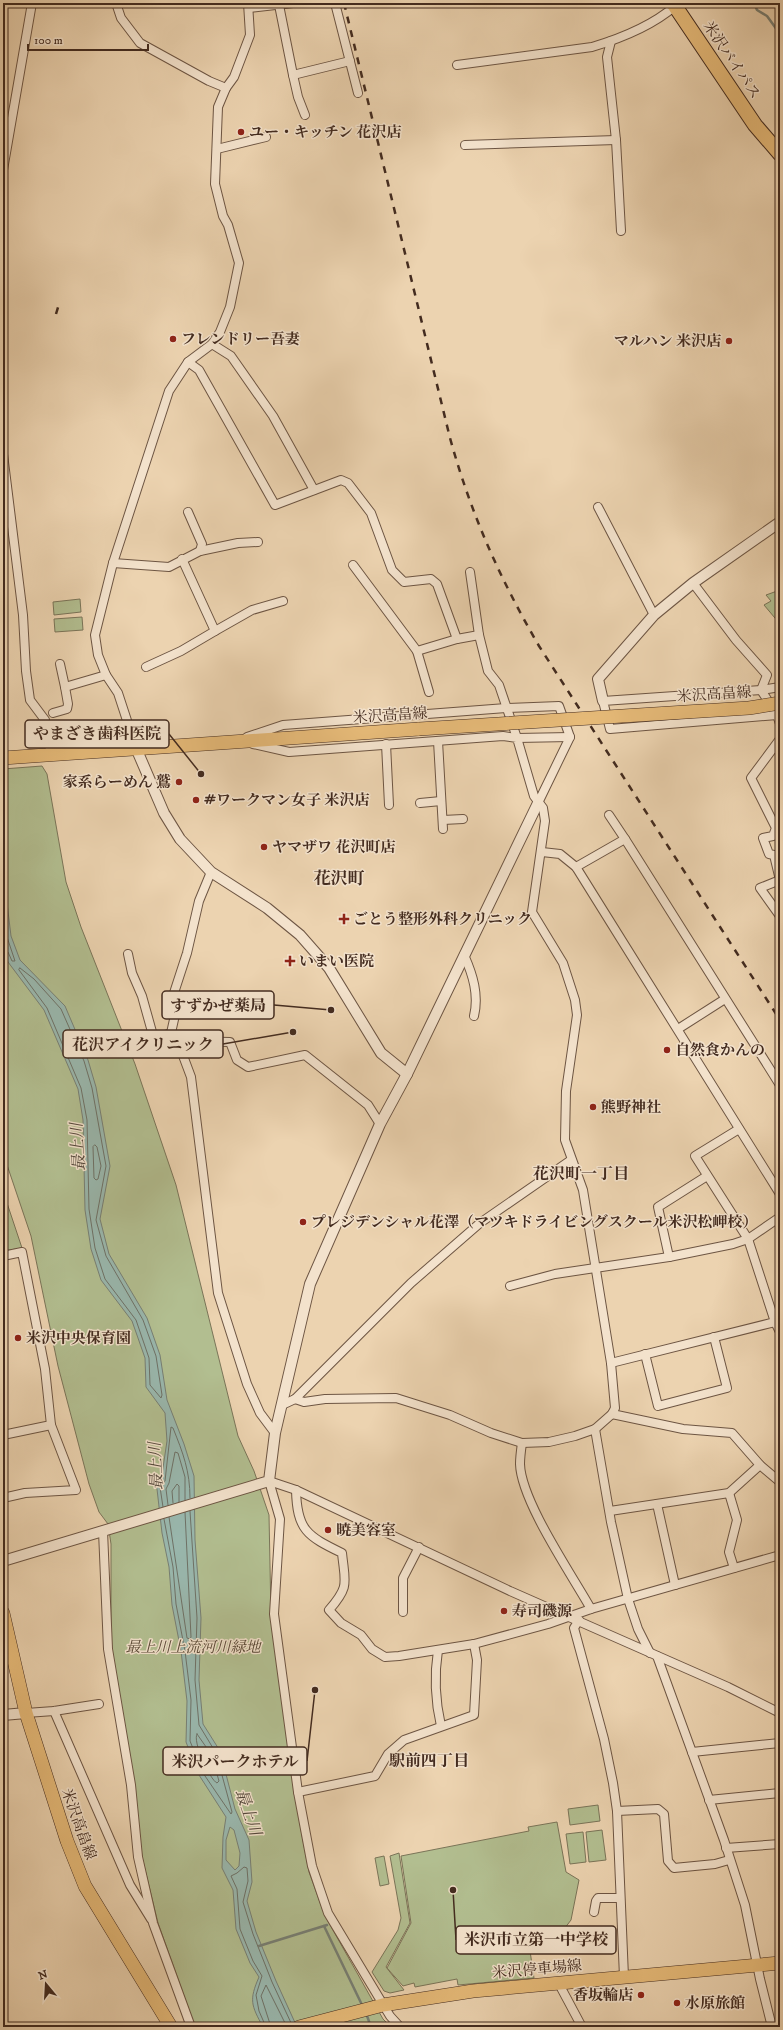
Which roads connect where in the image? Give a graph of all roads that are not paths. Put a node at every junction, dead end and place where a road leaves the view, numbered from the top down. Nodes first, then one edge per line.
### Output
1 (32, 3) edge
2 (116, 3) edge
3 (293, 3) edge
4 (335, 3) edge
5 (248, 5) edge
6 (279, 5) junction
7 (674, 5) edge
8 (611, 41) junction
9 (350, 61) junction
10 (456, 65) dead end
11 (293, 75) junction
12 (226, 88) junction
13 (358, 93) dead end
14 (305, 115) dead end
15 (266, 136) dead end
16 (616, 140) junction
17 (465, 144) dead end
18 (217, 149) junction
19 (780, 154) edge
20 (3, 170) edge
21 (621, 231) dead end
22 (212, 344) junction
23 (188, 362) junction
24 (3, 454) edge
25 (314, 490) junction
26 (598, 507) dead end
27 (188, 512) dead end
28 (780, 522) edge
29 (258, 542) dead end
30 (200, 551) junction
31 (182, 559) junction
32 (113, 563) junction
33 (353, 565) dead end
34 (470, 572) dead end
35 (693, 583) junction
36 (283, 601) dead end
37 (654, 615) junction
38 (215, 631) junction
39 (479, 635) junction
40 (457, 639) junction
41 (417, 651) junction
42 (60, 664) dead end
43 (146, 667) dead end
44 (106, 675) junction
45 (65, 687) junction
46 (780, 687) edge
47 (761, 690) junction
48 (429, 692) dead end
49 (603, 701) junction
50 (506, 708) junction
51 (779, 709) edge
52 (53, 713) dead end
53 (780, 724) edge
54 (570, 737) junction
55 (517, 738) junction
56 (780, 739) edge
57 (238, 741) junction
58 (438, 741) junction
59 (386, 744) junction
60 (136, 748) junction
61 (45, 755) junction
62 (3, 758) edge
63 (441, 802) junction
64 (420, 803) dead end
65 (538, 803) junction
66 (389, 805) dead end
67 (609, 815) dead end
68 (463, 819) dead end
69 (625, 838) junction
70 (542, 852) junction
71 (576, 867) junction
72 (211, 872) junction
73 (780, 880) edge
74 (780, 916) edge
75 (128, 954) dead end
76 (464, 955) junction
77 (725, 999) junction
78 (474, 1016) dead end
79 (678, 1029) junction
80 (171, 1032) junction
81 (179, 1045) junction
82 (407, 1074) junction
83 (780, 1085) edge
84 (380, 1124) junction
85 (739, 1129) junction
86 (571, 1160) junction
87 (707, 1176) junction
88 (780, 1194) edge
89 (780, 1217) edge
90 (748, 1239) junction
91 (3, 1256) edge
92 (669, 1257) junction
93 (596, 1268) junction
94 (510, 1286) dead end
95 (777, 1323) edge
96 (780, 1332) edge
97 (714, 1337) junction
98 (645, 1354) junction
99 (611, 1363) junction
100 (295, 1399) junction
101 (282, 1405) junction
102 (612, 1414) junction
103 (51, 1425) junction
104 (596, 1428) junction
105 (275, 1433) junction
106 (3, 1435) edge
107 (522, 1443) junction
108 (760, 1465) junction
109 (269, 1481) junction
110 (780, 1482) edge
111 (296, 1490) junction
112 (729, 1493) junction
113 (3, 1498) edge
114 (657, 1504) junction
115 (610, 1511) junction
116 (103, 1531) junction
117 (419, 1547) junction
118 (780, 1555) edge
119 (3, 1561) edge
120 (734, 1568) junction
121 (675, 1585) junction
122 (628, 1599) junction
123 (591, 1609) junction
124 (403, 1612) dead end
125 (3, 1613) edge
126 (570, 1616) junction
127 (579, 1620) junction
128 (474, 1644) junction
129 (438, 1650) junction
130 (653, 1654) junction
131 (99, 1704) dead end
132 (54, 1711) junction
133 (26, 1713) junction
134 (780, 1713) edge
135 (3, 1715) edge
136 (441, 1726) junction
137 (780, 1743) edge
138 (692, 1752) junction
139 (298, 1792) junction
140 (780, 1794) edge
141 (709, 1800) junction
142 (617, 1811) junction
143 (780, 1844) edge
144 (726, 1848) junction
145 (729, 1860) junction
146 (619, 1898) junction
147 (594, 1912) dead end
148 (153, 1923) junction
149 (780, 1963) edge
150 (757, 1966) junction
151 (624, 1977) junction
152 (559, 1984) junction
153 (383, 2005) junction
154 (171, 2027) edge
155 (191, 2027) edge
156 (299, 2027) edge
157 (400, 2027) edge
158 (582, 2027) edge
159 (772, 2027) edge

1 - 20 street
2 - 12 street
3 - 6 street
4 - 9 street
5 - 6 street
5 - 12 street
6 - 11 street
7 - 8 street
7 - 19 highway, 米沢バイパス
8 - 10 street
8 - 16 street
9 - 11 street
9 - 13 street
11 - 14 street
12 - 18 street
15 - 18 street
16 - 17 street
16 - 21 street
18 - 22 street
22 - 23 street
22 - 25 street
23 - 25 street
23 - 32 street
24 - 61 street
25 - 40 street
26 - 37 street
27 - 30 street
28 - 35 street
29 - 30 street
30 - 31 street
31 - 32 street
31 - 38 street
32 - 44 street
33 - 41 street
34 - 39 street
35 - 37 street
35 - 47 street
36 - 38 street
37 - 49 street
38 - 43 street
39 - 40 street
39 - 50 street
40 - 41 street
41 - 48 street
42 - 45 street
44 - 45 street
44 - 60 street
45 - 52 street
46 - 47 street
47 - 49 street
47 - 51 street
49 - 51 street
50 - 54 street
50 - 55 street
50 - 57 street
51 - 53 street
51 - 57 main road, 米沢高畠線, bridge
54 - 55 street
54 - 65 street
55 - 58 street
55 - 65 street
56 - 73 street
57 - 59 street
57 - 60 main road, 米沢高畠線
58 - 59 street
58 - 63 street
59 - 66 street
60 - 61 main road, 米沢高畠線
60 - 72 street
61 - 62 main road, 米沢高畠線
63 - 64 street
63 - 68 street
65 - 70 street
65 - 76 street
67 - 69 street
69 - 71 street
69 - 77 street
70 - 71 street
70 - 86 street
71 - 79 street
72 - 80 street
72 - 82 street
73 - 74 street
75 - 80 street
76 - 78 street
76 - 82 street
77 - 79 street
77 - 83 street
79 - 85 street
80 - 81 street
81 - 84 street
81 - 105 street
82 - 84 street
84 - 101 street
85 - 87 street
85 - 88 street
86 - 93 street
86 - 100 street
87 - 90 street
87 - 92 street
89 - 90 street
90 - 92 street
90 - 95 street
91 - 103 street
92 - 93 street
93 - 94 street
93 - 99 street
95 - 96 street
95 - 97 street
97 - 98 street
97 - 98 street
98 - 99 street
99 - 102 street
100 - 101 street
100 - 107 street
101 - 105 street
102 - 104 street
102 - 108 street
103 - 106 street
103 - 113 street
104 - 107 street
104 - 115 street
105 - 109 street
107 - 123 street
108 - 110 street
108 - 112 street
109 - 111 street
109 - 116 street
109 - 139 street
111 - 117 street
111 - 129 street
112 - 114 street
112 - 120 street
114 - 115 street
114 - 121 street
115 - 122 street
116 - 119 street
116 - 148 street
117 - 124 street
117 - 126 street
118 - 120 street
120 - 121 street
121 - 122 street
122 - 123 street
122 - 130 street
123 - 126 street
125 - 133 main road, 米沢高畠線
126 - 127 street
126 - 128 street
127 - 130 street
127 - 142 street
128 - 129 street
128 - 136 street
129 - 136 street
130 - 134 street
130 - 138 street
131 - 132 street
132 - 133 street
132 - 148 street
133 - 135 street
133 - 154 main road, 米沢高畠線
136 - 139 street
137 - 138 street
138 - 141 street
139 - 153 street
140 - 141 street
141 - 144 street
142 - 145 street
142 - 146 street
143 - 144 street
144 - 145 street
145 - 150 street
146 - 147 street
146 - 151 street
148 - 155 street
149 - 150 main road, 米沢停車場線
150 - 151 main road, 米沢停車場線
150 - 159 street
151 - 152 main road, 米沢停車場線
152 - 153 main road, 米沢停車場線
152 - 158 street
153 - 156 main road, 米沢停車場線
153 - 157 street

